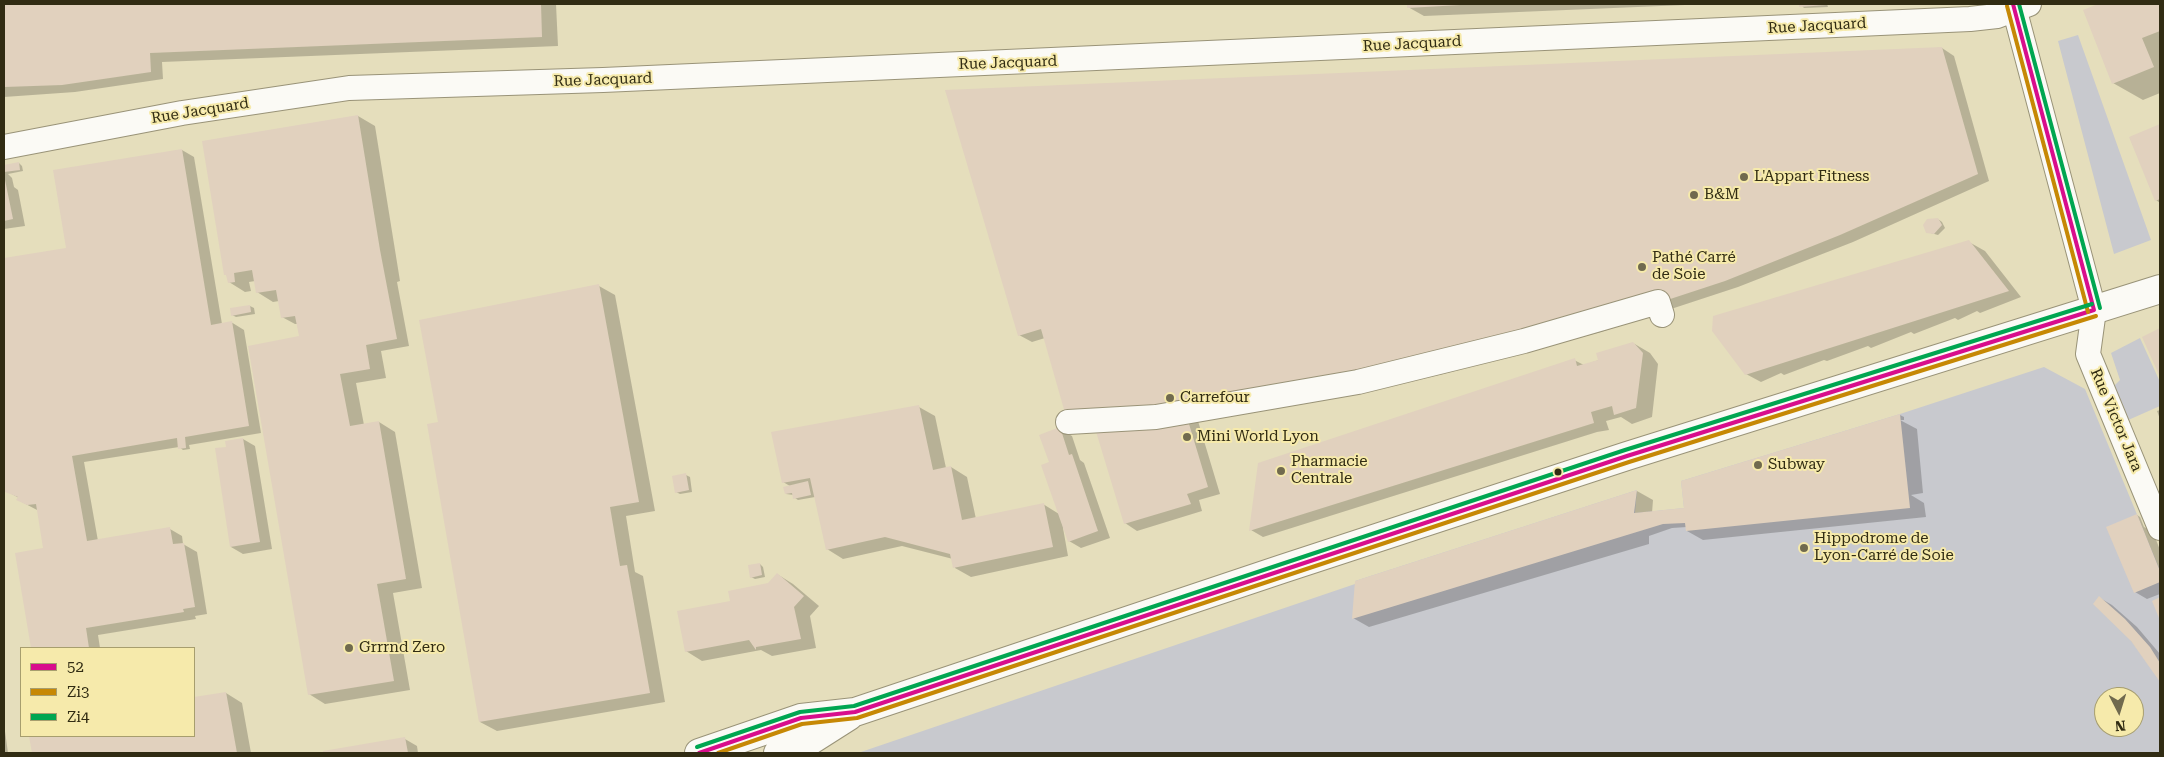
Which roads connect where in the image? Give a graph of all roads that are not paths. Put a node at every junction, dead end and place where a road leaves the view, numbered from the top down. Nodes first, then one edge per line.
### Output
1 (2019, 5) edge
2 (4, 147) edge
3 (2160, 289) edge
4 (2094, 310) junction
5 (1662, 315) dead end
6 (1068, 422) dead end
7 (2160, 528) edge
8 (855, 712) junction
9 (699, 753) edge
10 (778, 753) edge

1 - 2 street, Rue Jacquard
1 - 4 street
3 - 4 main road
4 - 7 street, Rue Victor Jara
4 - 8 main road
5 - 6 street
8 - 9 main road
8 - 10 main road

